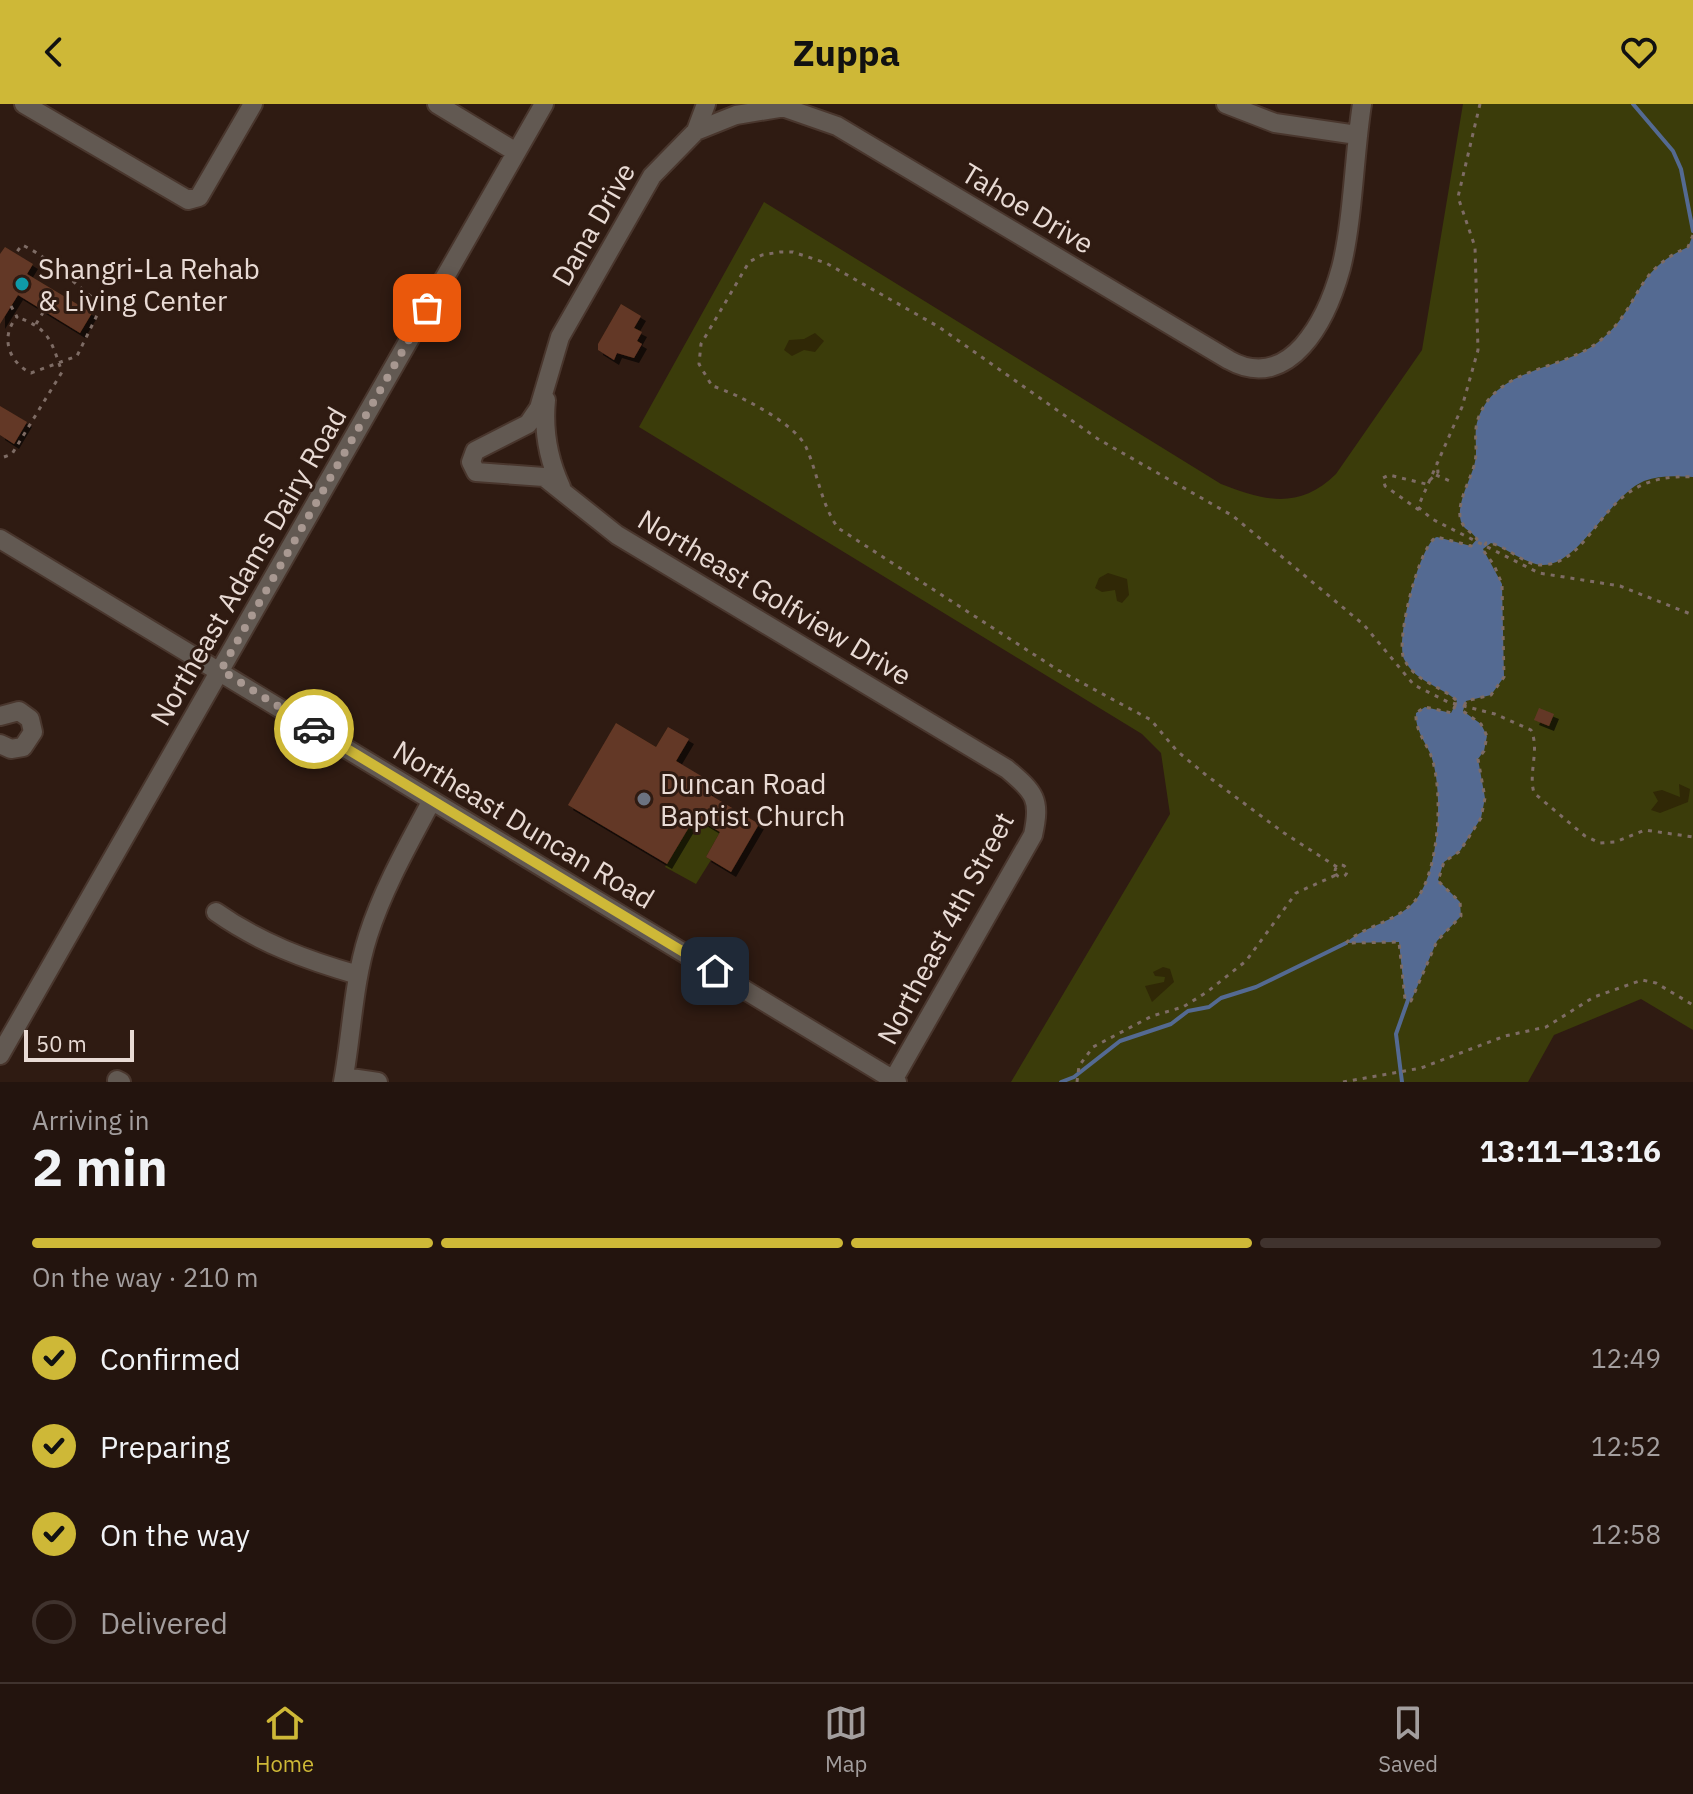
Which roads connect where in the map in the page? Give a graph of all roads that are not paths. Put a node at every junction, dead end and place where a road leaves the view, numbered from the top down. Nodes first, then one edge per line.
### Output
1 (24, 104) edge
2 (253, 104) edge
3 (437, 104) edge
4 (544, 104) edge
5 (706, 104) edge
6 (1226, 104) edge
7 (1362, 104) edge
8 (776, 106) edge
9 (696, 131) junction
10 (1357, 135) junction
11 (516, 152) junction
12 (548, 385) junction
13 (476, 472) joint
14 (563, 489) junction
15 (0, 539) edge
16 (221, 670) junction
17 (0, 716) edge
18 (0, 744) edge
19 (1036, 798) joint
20 (431, 802) junction
21 (216, 912) dead end
22 (358, 975) junction
23 (0, 1055) edge
24 (344, 1080) edge
25 (894, 1081) edge
26 (378, 1082) edge

1 - 2 street
3 - 11 street
4 - 11 street, Northeast Adams Dairy Road
5 - 9 street, Dana Drive
6 - 10 street
7 - 10 street
8 - 9 street, Tahoe Drive
8 - 10 street, Tahoe Drive
9 - 12 street, Dana Drive
11 - 16 street, Northeast Adams Dairy Road
12 - 13 street, Dana Drive
12 - 14 street, Dana Drive
13 - 14 street, Northeast Golfview Drive
14 - 19 street, Northeast Golfview Drive
15 - 16 street, Northeast Duncan Road
16 - 20 street, Northeast Duncan Road
16 - 23 street, Northeast Adams Dairy Road
17 - 18 street
19 - 25 street, Northeast 4th Street
20 - 22 street
20 - 25 street, Northeast Duncan Road
21 - 22 street
22 - 24 street
24 - 26 street

